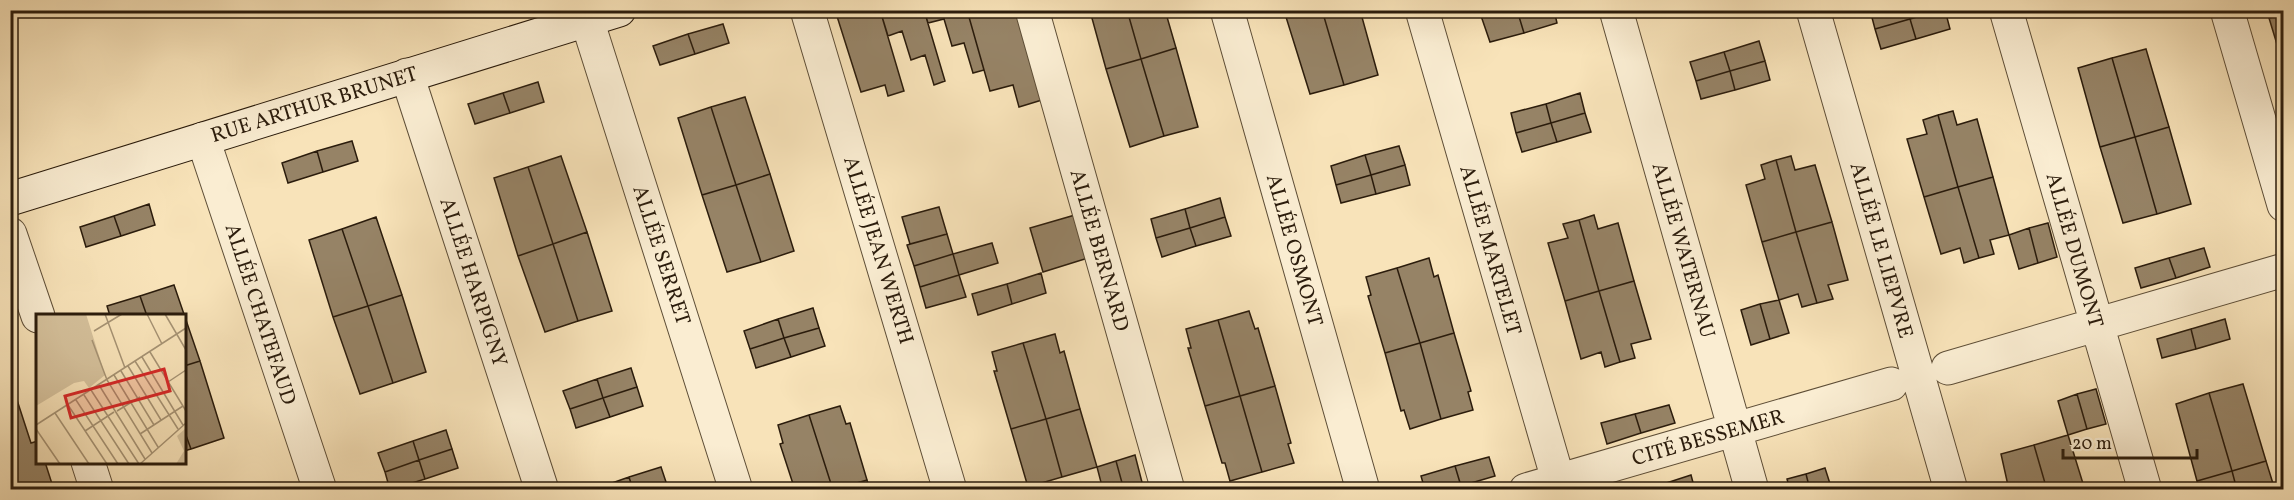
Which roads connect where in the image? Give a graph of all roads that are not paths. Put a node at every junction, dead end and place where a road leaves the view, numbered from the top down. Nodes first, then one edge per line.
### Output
1 (619, 10) edge
2 (807, 10) edge
3 (1032, 10) edge
4 (1227, 10) edge
5 (1422, 10) edge
6 (1616, 10) edge
7 (1813, 10) edge
8 (2006, 10) edge
9 (2227, 10) edge
10 (587, 21) junction
11 (407, 75) junction
12 (203, 139) junction
13 (10, 199) edge
14 (2283, 205) edge
15 (10, 234) edge
16 (2283, 270) edge
17 (38, 314) edge
18 (2096, 324) junction
19 (1948, 368) dead end
20 (1891, 384) dead end
21 (1735, 429) junction
22 (89, 464) edge
23 (1560, 485) edge
24 (97, 489) edge
25 (320, 489) edge
26 (542, 489) edge
27 (736, 489) edge
28 (950, 489) edge
29 (1168, 489) edge
30 (1362, 489) edge
31 (1526, 489) edge
32 (1752, 489) edge
33 (1951, 489) edge
34 (2145, 489) edge

1 - 10 street, RUE ARTHUR BRUNET
2 - 28 street, ALLÉE JEAN WERTH
3 - 29 street, ALLÉE BERNARD
4 - 30 street, ALLÉE OSMONT
5 - 23 street, ALLÉE MARTELET
6 - 21 street, ALLÉE WATERNAU
7 - 33 street, ALLÉE LE LIEPVRE
8 - 18 street, ALLÉE DUMONT
9 - 14 street
10 - 11 street, RUE ARTHUR BRUNET
10 - 27 street, ALLÉE SERRET
11 - 12 street, RUE ARTHUR BRUNET
11 - 26 street, ALLÉE HARPIGNY
12 - 13 street, RUE ARTHUR BRUNET
12 - 25 street, ALLÉE CHATEFAUD
15 - 17 street
16 - 18 street
18 - 19 street
18 - 34 street, ALLÉE DUMONT
20 - 21 street, CITÉ BESSEMER
21 - 23 street, CITÉ BESSEMER
21 - 32 street, ALLÉE WATERNAU
22 - 24 street
23 - 31 street, CITÉ BESSEMER

